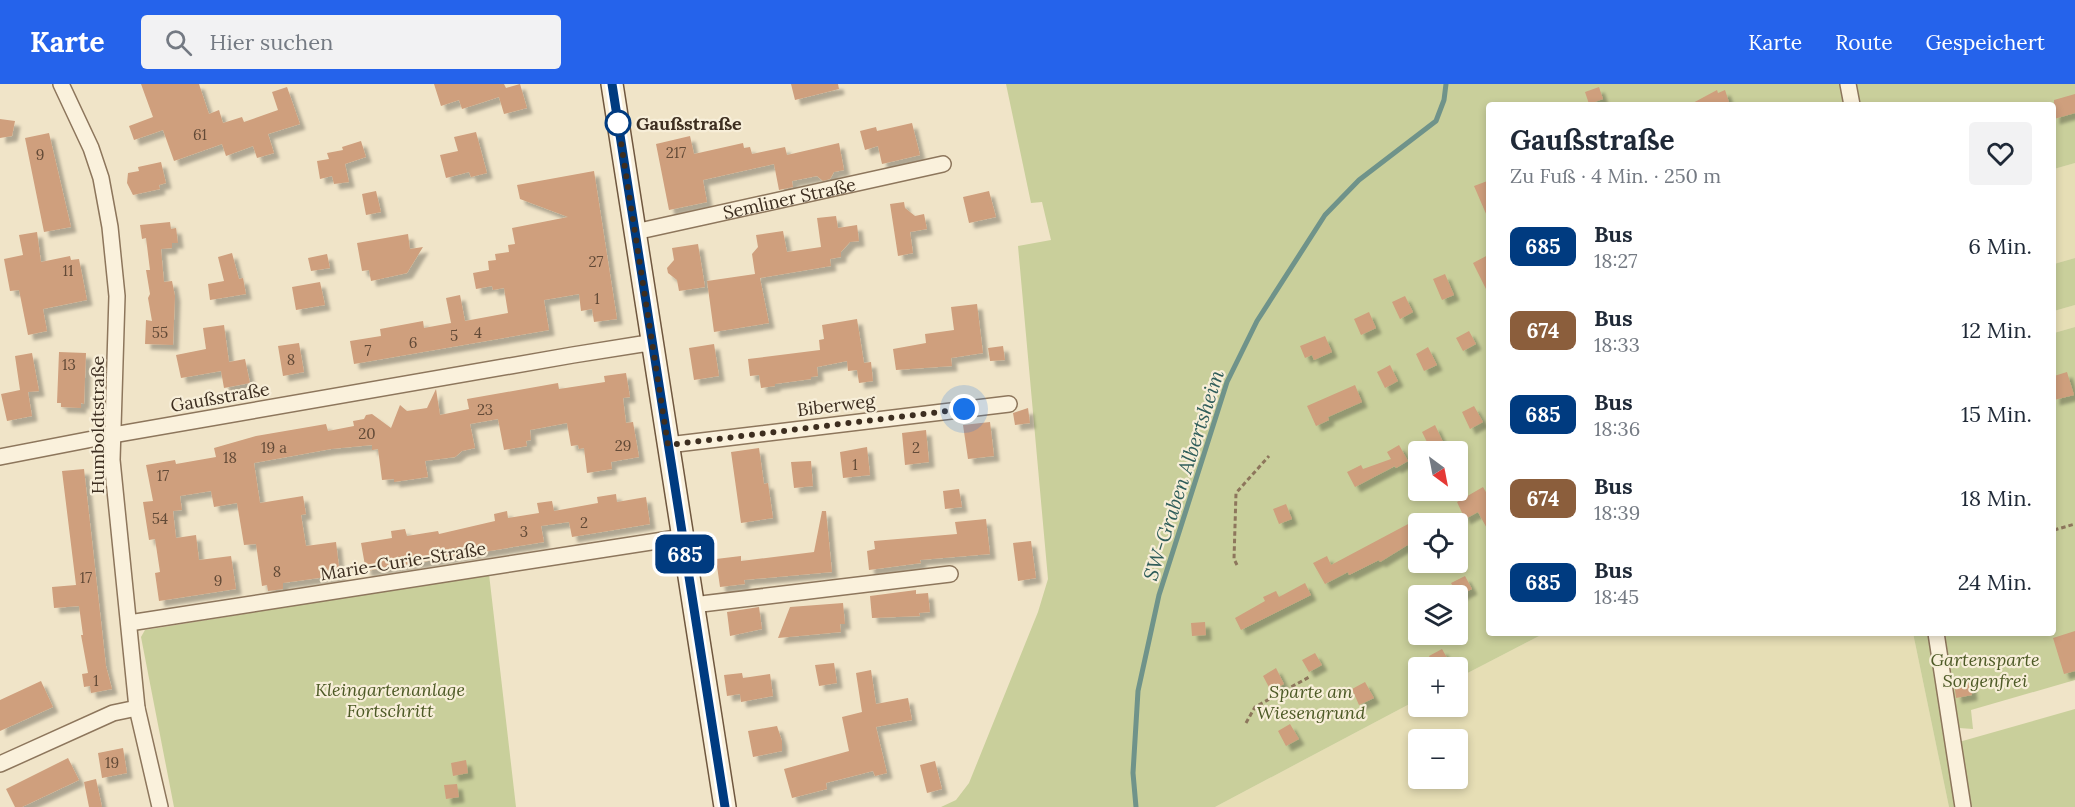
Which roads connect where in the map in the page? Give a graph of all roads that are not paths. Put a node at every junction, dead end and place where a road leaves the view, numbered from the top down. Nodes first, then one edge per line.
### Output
1 (61, 84) edge
2 (612, 84) edge
3 (1848, 84) edge
4 (1851, 102) edge
5 (943, 164) dead end
6 (635, 232) junction
7 (653, 345) junction
8 (1009, 404) dead end
9 (113, 435) junction
10 (668, 445) junction
11 (0, 458) edge
12 (683, 537) junction
13 (950, 574) dead end
14 (693, 605) junction
15 (129, 623) junction
16 (1936, 636) edge
17 (137, 708) junction
18 (0, 764) edge
19 (160, 807) edge
20 (725, 807) edge
21 (1963, 807) edge

1 - 9 street, Humboldtstraße
2 - 6 street
3 - 4 street
5 - 6 street, Semliner Straße
6 - 7 street
7 - 9 street, Gaußstraße
7 - 10 street
8 - 10 street, Biberweg
9 - 11 street, Gaußstraße
9 - 15 street, Humboldtstraße
10 - 12 street
12 - 14 street
12 - 15 street, Marie-Curie-Straße
13 - 14 street
14 - 20 street
15 - 17 street, Humboldtstraße
16 - 21 street
17 - 18 street
17 - 19 street, Humboldtstraße

